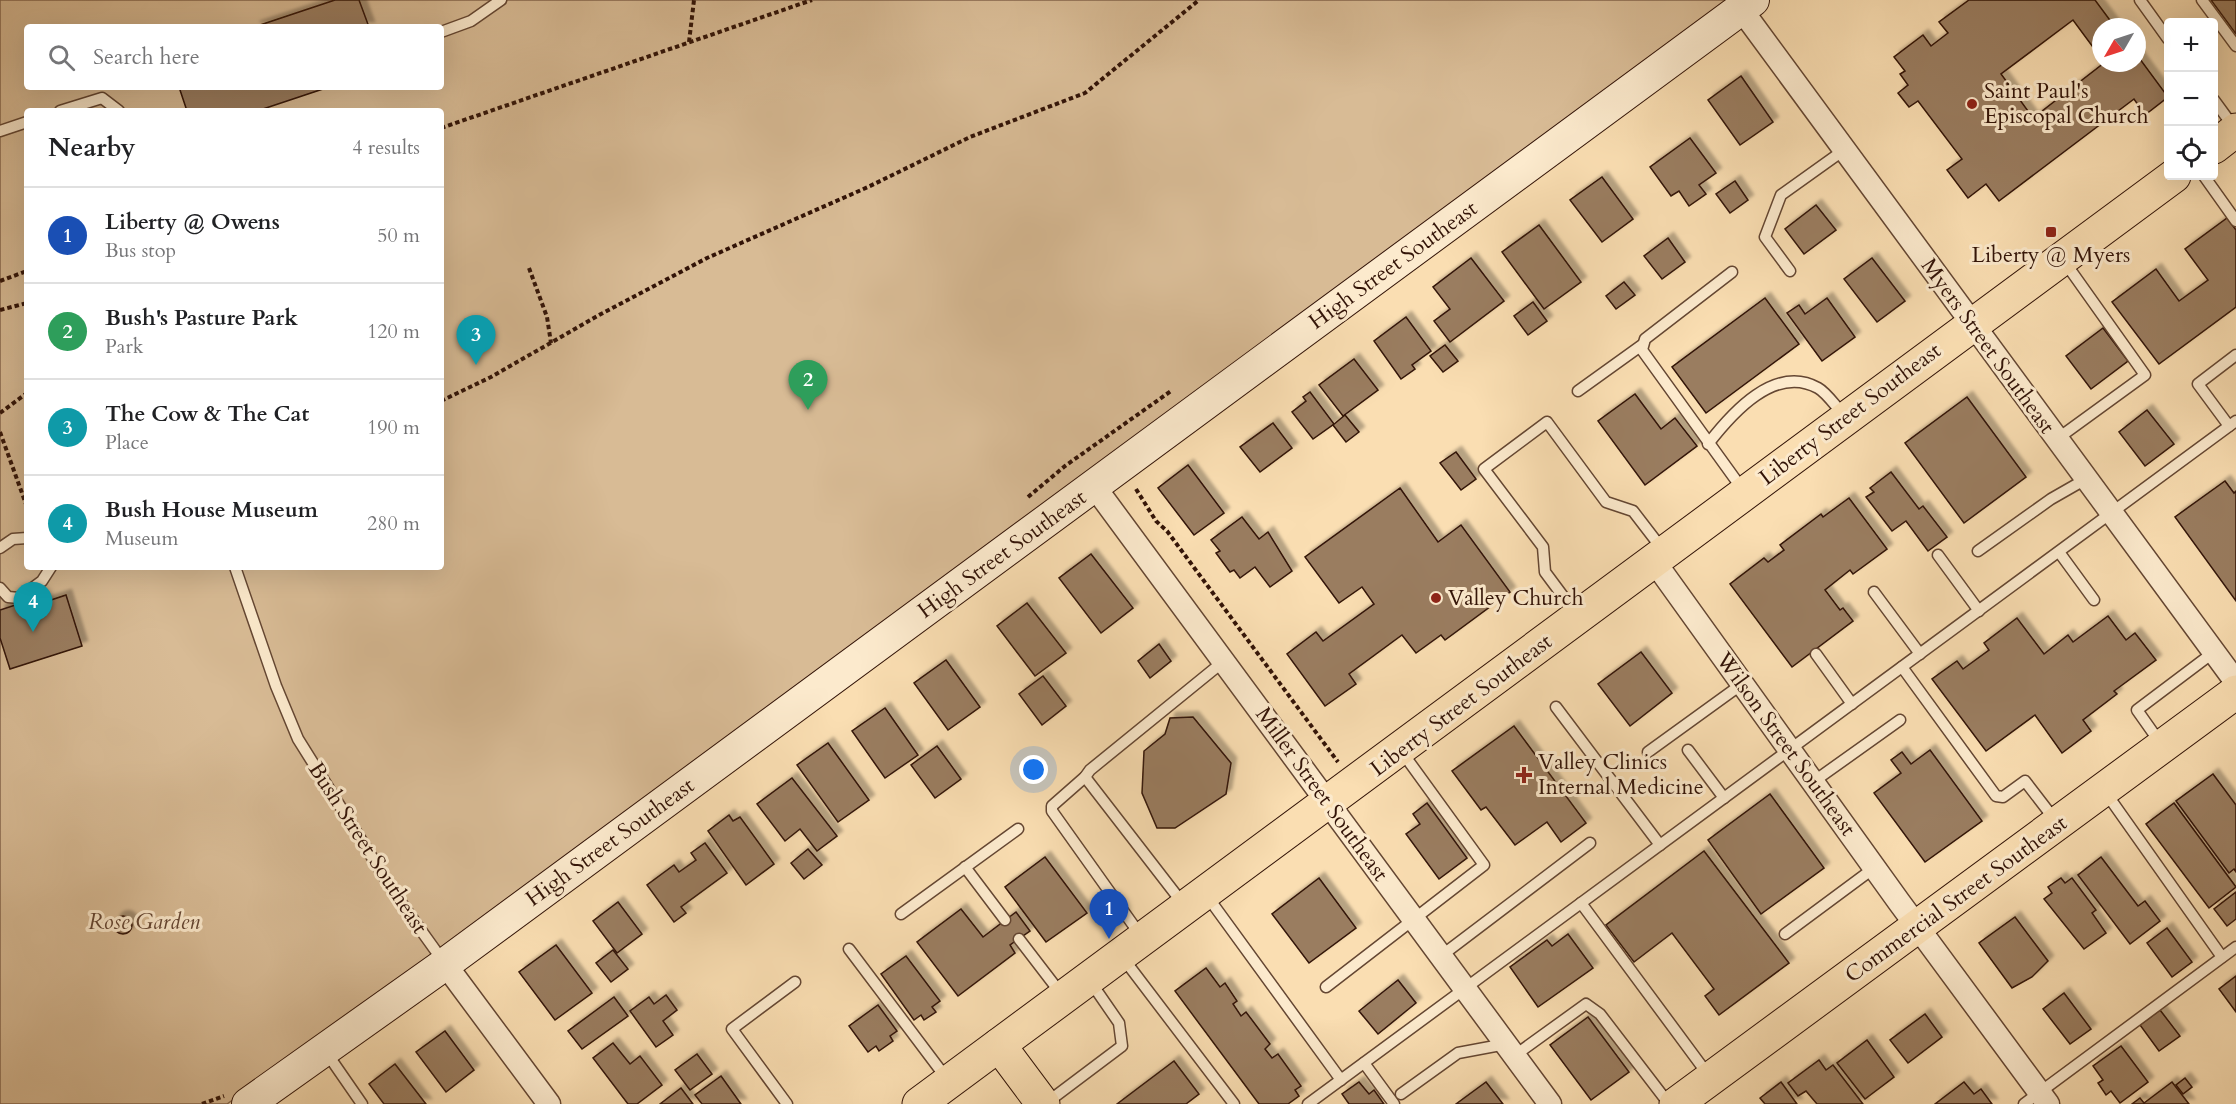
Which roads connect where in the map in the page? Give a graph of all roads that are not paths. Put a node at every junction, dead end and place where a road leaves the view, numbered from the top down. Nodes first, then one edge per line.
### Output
1 (501, 0) edge
2 (2140, 0) edge
3 (2202, 0) edge
4 (1747, 4) edge
5 (444, 31) edge
6 (2164, 32) edge
7 (2236, 46) edge
8 (2218, 105) edge
9 (70, 108) edge
10 (115, 108) edge
11 (24, 123) edge
12 (2236, 130) edge
13 (0, 131) edge
14 (2218, 144) edge
15 (1844, 150) junction
16 (2169, 180) edge
17 (2207, 180) edge
18 (2236, 221) edge
19 (2062, 258) junction
20 (1790, 271) dead end
21 (1732, 272) dead end
22 (1972, 324) junction
23 (1642, 345) junction
24 (2236, 355) edge
25 (1578, 391) dead end
26 (1846, 417) junction
27 (2233, 423) edge
28 (2057, 439) junction
29 (1708, 444) junction
30 (2086, 479) junction
31 (1094, 486) junction
32 (1745, 493) junction
33 (2112, 514) junction
34 (24, 537) edge
35 (0, 548) edge
36 (1978, 551) dead end
37 (2059, 552) junction
38 (1938, 555) dead end
39 (1659, 557) junction
40 (49, 570) edge
41 (236, 570) edge
42 (0, 588) edge
43 (1874, 592) dead end
44 (2094, 600) dead end
45 (1979, 611) junction
46 (1578, 617) junction
47 (2214, 652) junction
48 (1816, 654) dead end
49 (1920, 654) junction
50 (1224, 661) junction
51 (1902, 667) junction
52 (2236, 682) edge
53 (1742, 684) junction
54 (2236, 692) edge
55 (1852, 704) junction
56 (1556, 707) dead end
57 (1900, 720) dead end
58 (2163, 747) junction
59 (1401, 750) junction
60 (1688, 750) dead end
61 (1789, 750) junction
62 (1648, 752) dead end
63 (1085, 777) junction
64 (1813, 782) junction
65 (2104, 790) junction
66 (1724, 798) junction
67 (1329, 803) junction
68 (2058, 824) junction
69 (1018, 829) dead end
70 (1590, 843) dead end
71 (1660, 845) junction
72 (965, 867) junction
73 (1874, 868) junction
74 (1196, 901) junction
75 (1581, 903) junction
76 (901, 914) dead end
77 (1005, 920) dead end
78 (1414, 920) junction
79 (1917, 928) junction
80 (1785, 934) dead end
81 (1019, 939) dead end
82 (2236, 946) edge
83 (1132, 947) junction
84 (849, 949) dead end
85 (1441, 956) junction
86 (2222, 957) junction
87 (445, 964) junction
88 (795, 982) dead end
89 (1326, 987) dead end
90 (1076, 988) junction
91 (1466, 989) junction
92 (999, 1045) junction
93 (325, 1050) junction
94 (1510, 1050) junction
95 (1364, 1063) junction
96 (1711, 1078) junction
97 (1341, 1080) junction
98 (948, 1082) junction
99 (1322, 1094) junction
100 (1401, 1094) dead end
101 (2037, 1100) edge
102 (248, 1104) edge
103 (362, 1104) edge
104 (549, 1104) edge
105 (787, 1104) edge
106 (919, 1104) edge
107 (1044, 1104) edge
108 (1234, 1104) edge
109 (1308, 1104) edge
110 (1330, 1104) edge
111 (1394, 1104) edge
112 (1550, 1104) edge
113 (1669, 1104) edge
114 (1676, 1104) edge

1 - 5 lane
2 - 6 lane
3 - 7 lane
4 - 15 street, Myers Street Southeast
4 - 31 street, High Street Southeast
8 - 12 lane
9 - 10 lane
11 - 13 lane
12 - 14 main road
15 - 20 lane
15 - 22 street, Myers Street Southeast
16 - 19 main road, Liberty Street Southeast
17 - 18 lane
19 - 22 main road, Liberty Street Southeast
19 - 28 lane
21 - 23 lane
22 - 26 main road, Liberty Street Southeast
22 - 28 street, Myers Street Southeast
23 - 25 lane
23 - 29 lane
24 - 27 lane
26 - 29 lane
26 - 32 main road, Liberty Street Southeast
27 - 33 lane
28 - 30 street, Myers Street Southeast
29 - 32 lane
30 - 33 street, Myers Street Southeast
30 - 36 lane
31 - 50 street, Miller Street Southeast
31 - 87 street, High Street Southeast
32 - 39 main road, Liberty Street Southeast
33 - 37 lane
33 - 47 street, Myers Street Southeast
34 - 35 lane
37 - 44 lane
37 - 45 lane
38 - 45 lane
39 - 46 main road, Liberty Street Southeast
39 - 46 lane
39 - 53 street, Wilson Street Southeast
40 - 42 lane
41 - 87 lane, Bush Street Southeast
43 - 49 lane
45 - 49 lane
46 - 59 main road, Liberty Street Southeast
47 - 52 street, Myers Street Southeast
47 - 58 lane
48 - 55 lane
49 - 51 lane
50 - 63 lane
50 - 67 street, Miller Street Southeast
51 - 55 lane
51 - 68 lane
53 - 61 street, Wilson Street Southeast
53 - 62 lane
54 - 58 main road, Commercial Street Southeast
55 - 61 lane
56 - 71 lane
57 - 64 lane
58 - 65 main road, Commercial Street Southeast
59 - 67 main road, Liberty Street Southeast
59 - 78 lane
60 - 66 lane
61 - 64 street, Wilson Street Southeast
61 - 66 lane
63 - 74 lane
63 - 83 lane
64 - 73 street, Wilson Street Southeast
65 - 68 main road, Commercial Street Southeast
65 - 86 lane
66 - 71 lane
67 - 74 main road, Liberty Street Southeast
67 - 78 street, Miller Street Southeast
68 - 79 main road, Commercial Street Southeast
69 - 72 lane
70 - 85 lane
71 - 75 lane
72 - 76 lane
72 - 77 lane
73 - 79 street, Wilson Street Southeast
73 - 80 lane
74 - 83 main road, Liberty Street Southeast
74 - 97 lane
75 - 91 lane
75 - 96 lane
78 - 85 street, Miller Street Southeast
78 - 89 lane
79 - 96 main road, Commercial Street Southeast
79 - 101 street, Wilson Street Southeast
81 - 90 lane
82 - 86 lane
83 - 90 main road, Liberty Street Southeast
83 - 108 lane
84 - 98 lane
85 - 91 street, Miller Street Southeast
86 - 101 lane
87 - 93 street, High Street Southeast
87 - 104 street, Bush Street Southeast
88 - 105 lane
90 - 92 main road, Liberty Street Southeast
90 - 107 lane
91 - 94 street, Miller Street Southeast
91 - 95 lane
92 - 98 main road, Liberty Street Southeast
92 - 107 main road
93 - 102 street, High Street Southeast
93 - 103 lane
94 - 100 lane
94 - 112 street, Miller Street Southeast
94 - 113 lane
95 - 97 lane
95 - 111 lane
96 - 114 main road, Commercial Street Southeast
97 - 99 lane
98 - 106 main road, Liberty Street Southeast
99 - 109 lane
99 - 110 lane

